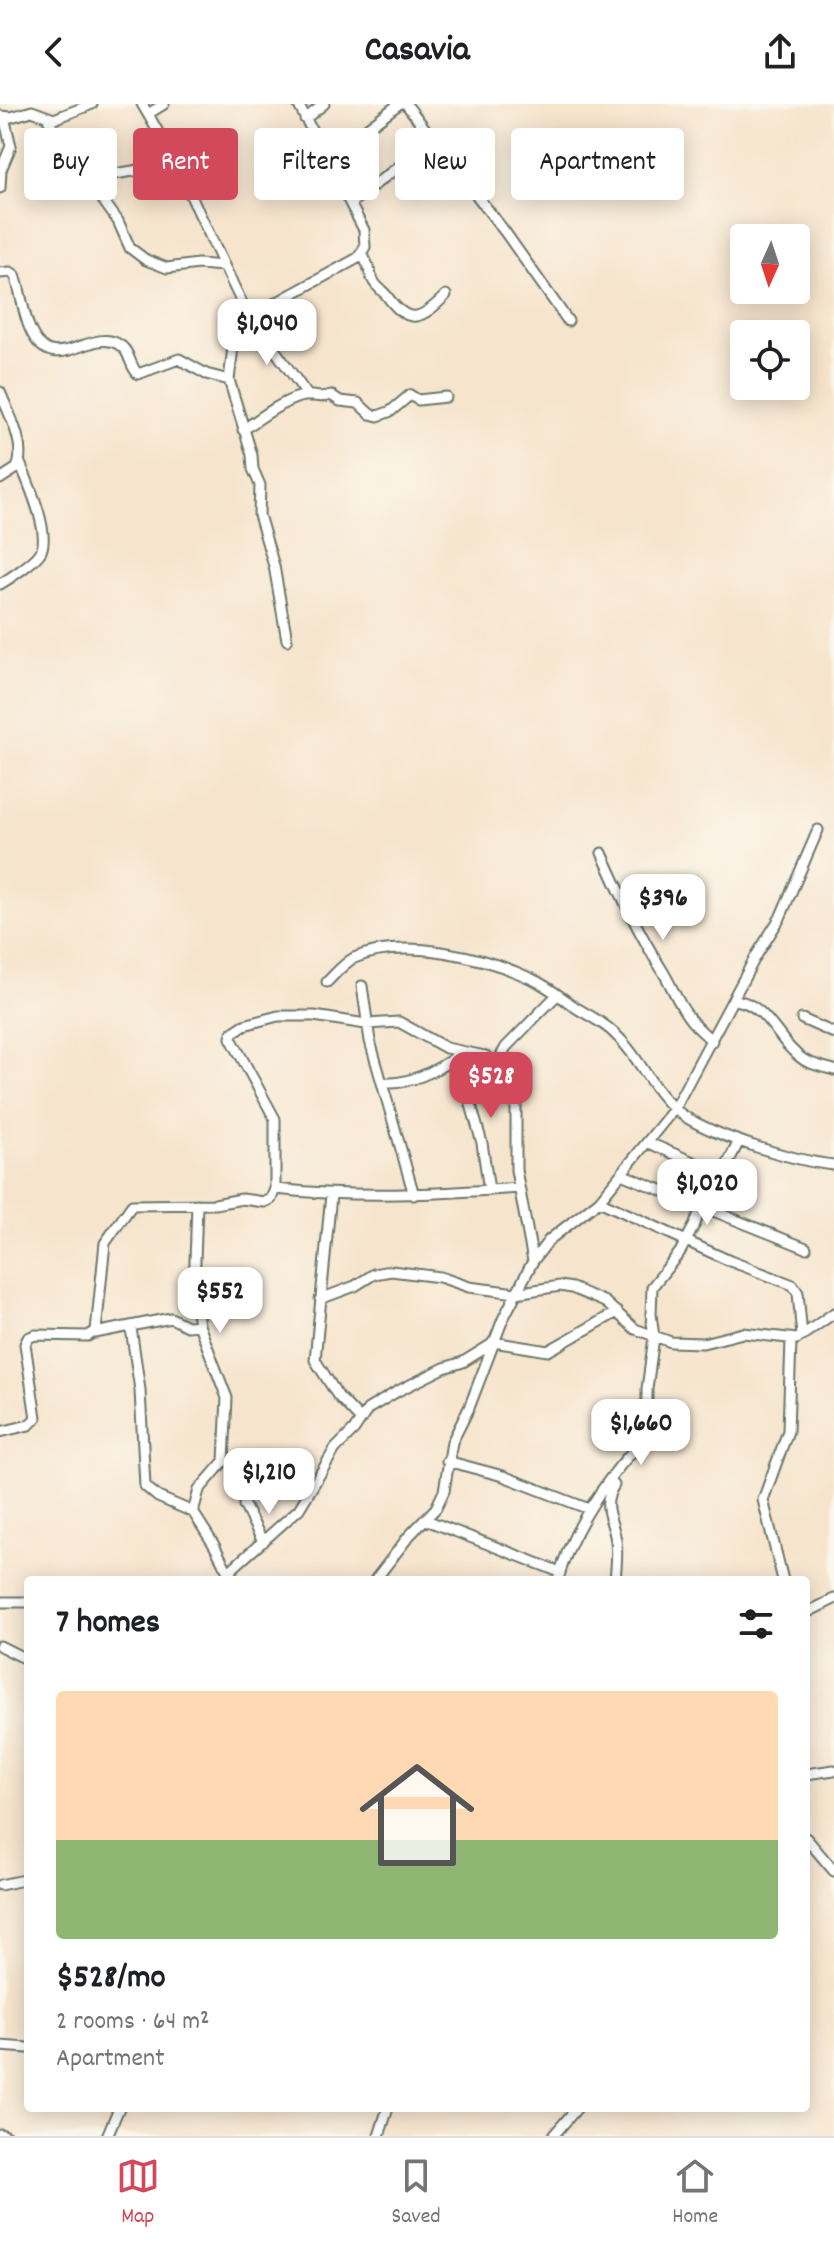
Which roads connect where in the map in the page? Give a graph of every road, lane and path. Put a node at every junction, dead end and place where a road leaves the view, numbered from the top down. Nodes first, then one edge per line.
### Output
1 (92, 104) edge
2 (142, 104) edge
3 (164, 104) edge
4 (298, 104) edge
5 (324, 104) edge
6 (399, 104) edge
7 (406, 104) edge
8 (148, 114) junction
9 (2, 116) edge
10 (47, 117) junction
11 (305, 119) junction
12 (54, 128) edge
13 (156, 128) edge
14 (310, 128) edge
15 (367, 128) edge
16 (426, 128) edge
17 (395, 169) edge
18 (0, 188) edge
19 (102, 200) edge
20 (194, 200) edge
21 (480, 200) edge
22 (352, 202) joint
23 (361, 254) junction
24 (224, 266) junction
25 (0, 273) edge
26 (446, 295) dead end
27 (258, 313) junction
28 (246, 315) junction
29 (568, 321) dead end
30 (229, 380) junction
31 (0, 392) edge
32 (308, 396) junction
33 (446, 397) dead end
34 (243, 430) junction
35 (20, 463) junction
36 (0, 479) edge
37 (0, 584) edge
38 (287, 640) dead end
39 (818, 830) dead end
40 (602, 853) dead end
41 (327, 982) dead end
42 (362, 986) dead end
43 (557, 995) junction
44 (734, 1000) junction
45 (802, 1019) dead end
46 (366, 1024) junction
47 (834, 1033) edge
48 (712, 1041) junction
49 (460, 1054) junction
50 (497, 1063) junction
51 (834, 1070) edge
52 (382, 1083) junction
53 (674, 1109) junction
54 (739, 1141) junction
55 (649, 1143) junction
56 (834, 1165) edge
57 (621, 1174) junction
58 (723, 1175) junction
59 (519, 1188) junction
60 (275, 1189) junction
61 (489, 1190) junction
62 (331, 1195) junction
63 (414, 1195) junction
64 (599, 1201) junction
65 (197, 1204) junction
66 (701, 1207) junction
67 (686, 1241) junction
68 (806, 1248) dead end
69 (533, 1261) junction
70 (516, 1293) junction
71 (320, 1299) junction
72 (617, 1312) junction
73 (834, 1313) edge
74 (199, 1325) junction
75 (131, 1328) junction
76 (95, 1333) junction
77 (802, 1336) junction
78 (654, 1337) junction
79 (791, 1340) junction
80 (493, 1343) junction
81 (360, 1419) junction
82 (0, 1432) edge
83 (447, 1461) junction
84 (619, 1470) junction
85 (244, 1505) dead end
86 (436, 1508) junction
87 (589, 1509) junction
88 (193, 1512) junction
89 (426, 1520) junction
90 (448, 1528) junction
91 (263, 1542) junction
92 (228, 1576) edge
93 (230, 1576) edge
94 (378, 1576) edge
95 (559, 1576) edge
96 (615, 1576) edge
97 (782, 1576) edge
98 (834, 1599) edge
99 (0, 1602) edge
100 (24, 1602) edge
101 (810, 1611) edge
102 (0, 1646) edge
103 (24, 1658) edge
104 (834, 1770) edge
105 (810, 1772) edge
106 (810, 1843) edge
107 (834, 1871) edge
108 (24, 1880) edge
109 (0, 1885) edge
110 (0, 2046) edge
111 (24, 2048) edge
112 (117, 2112) edge
113 (387, 2112) edge
114 (574, 2112) edge
115 (0, 2134) edge
116 (6, 2136) edge
117 (107, 2136) edge
118 (379, 2136) edge
119 (553, 2136) edge

1 - 10 street
2 - 8 street
3 - 8 street
4 - 11 street
5 - 11 street
6 - 15 street
7 - 16 street
8 - 13 street
9 - 10 street
9 - 18 street
10 - 12 street
11 - 14 street
17 - 22 street
19 - 24 street
20 - 24 street
21 - 29 street
22 - 23 street
23 - 26 street
23 - 27 street
24 - 28 street
25 - 30 street
27 - 28 street
27 - 32 street
28 - 30 street
30 - 34 street
31 - 35 street
32 - 33 street
32 - 34 street
34 - 38 street
35 - 36 street
35 - 37 street
39 - 44 street
40 - 48 street
41 - 43 street
42 - 46 street
43 - 50 street
43 - 53 street
44 - 48 street
44 - 51 street
45 - 47 street
46 - 49 street
46 - 52 street
46 - 60 street
48 - 53 street
49 - 50 street
49 - 52 street
49 - 61 street
50 - 59 street
52 - 63 street
53 - 54 street
53 - 55 street
54 - 56 street
54 - 58 street
55 - 57 street
55 - 58 street
57 - 64 street
57 - 66 street
58 - 66 street
59 - 61 street
59 - 69 street
60 - 62 street
60 - 65 street
61 - 63 street
62 - 63 street
62 - 71 street
64 - 67 street
64 - 69 street
65 - 74 street
65 - 76 street
66 - 67 street
66 - 68 street
67 - 77 street
67 - 78 street
69 - 70 street
70 - 71 street
70 - 72 street
70 - 80 street
71 - 81 street
72 - 78 street
72 - 80 street
73 - 77 street
74 - 75 street
74 - 88 street
75 - 76 street
75 - 88 street
76 - 82 street
77 - 79 street
78 - 79 street
78 - 84 street
79 - 97 street
80 - 81 street
80 - 83 street
81 - 91 street
83 - 86 street
83 - 87 street
84 - 87 street
84 - 96 street
85 - 91 street
86 - 89 street
86 - 90 street
87 - 95 street
88 - 92 street
89 - 90 street
89 - 94 street
90 - 95 street
91 - 93 street
98 - 101 street
99 - 100 street
102 - 103 street
104 - 105 street
106 - 107 street
108 - 109 street
110 - 111 street
112 - 117 street
113 - 118 street
114 - 119 street
115 - 116 street

